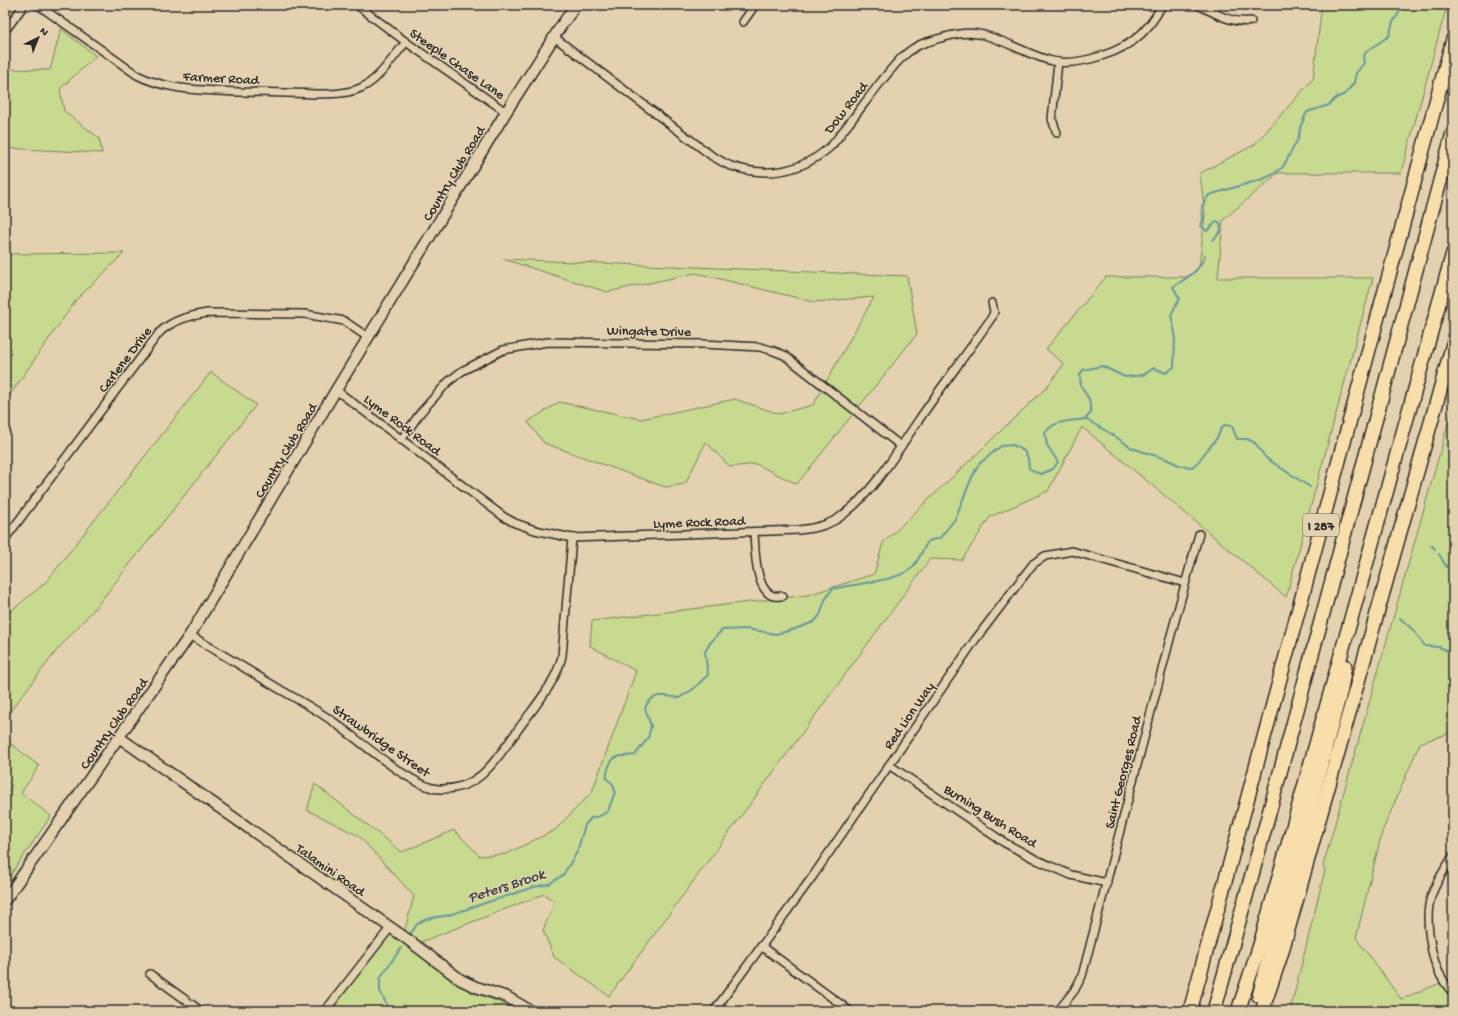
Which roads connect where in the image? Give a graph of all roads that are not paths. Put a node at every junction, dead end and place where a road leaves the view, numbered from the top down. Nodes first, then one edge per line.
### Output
1 (24, 5) edge
2 (38, 5) edge
3 (576, 5) edge
4 (755, 5) edge
5 (1162, 5) edge
6 (1198, 5) edge
7 (361, 6) edge
8 (1251, 21) dead end
9 (743, 22) dead end
10 (5, 31) edge
11 (554, 37) junction
12 (1453, 39) edge
13 (406, 42) junction
14 (1058, 62) junction
15 (506, 112) junction
16 (1057, 133) dead end
17 (1453, 133) edge
18 (1453, 254) edge
19 (992, 303) dead end
20 (369, 338) junction
21 (1453, 344) edge
22 (336, 390) junction
23 (401, 440) junction
24 (901, 446) junction
25 (754, 532) junction
26 (1199, 534) dead end
27 (572, 538) junction
28 (5, 539) edge
29 (1185, 583) junction
30 (1359, 589) junction
31 (783, 596) dead end
32 (190, 636) junction
33 (120, 738) junction
34 (889, 765) junction
35 (1453, 856) edge
36 (1107, 883) junction
37 (5, 900) edge
38 (390, 928) junction
39 (761, 946) junction
40 (150, 974) dead end
41 (1453, 993) edge
42 (201, 1011) edge
43 (325, 1011) edge
44 (532, 1011) edge
45 (714, 1011) edge
46 (850, 1011) edge
47 (1058, 1011) edge
48 (1190, 1011) edge
49 (1214, 1011) edge
50 (1238, 1011) edge
51 (1255, 1011) edge
52 (1262, 1011) edge

1 - 10 street
2 - 13 street, Farmer Road
3 - 11 street, Country Club Road
4 - 9 street
5 - 14 street, Dow Road
6 - 8 street
7 - 13 street, Steeple Chase Lane
11 - 14 street, Dow Road
11 - 15 street, Country Club Road
12 - 48 highway, I 287
13 - 15 street, Steeple Chase Lane
14 - 16 street
15 - 20 street, Country Club Road
17 - 49 highway, I 287
18 - 30 highway
19 - 24 street, Lyme Rock Road
20 - 22 street, Country Club Road
20 - 28 street, Carlene Drive
21 - 52 highway
22 - 23 street, Lyme Rock Road
22 - 32 street, Country Club Road
23 - 24 street, Wingate Drive
23 - 27 street, Lyme Rock Road
24 - 25 street, Lyme Rock Road
25 - 27 street, Lyme Rock Road
25 - 31 street
26 - 29 street, Saint Georges Road
27 - 32 street, Strawbridge Street
29 - 34 street, Red Lion Way
29 - 36 street, Saint Georges Road
30 - 50 highway
30 - 51 highway
32 - 33 street, Country Club Road
33 - 37 street, Country Club Road
33 - 38 street, Talamini Road
34 - 36 street, Burning Bush Road
34 - 39 street, Red Lion Way
35 - 41 street
36 - 47 street, Saint Georges Road
38 - 43 street
38 - 44 street, Talamini Road
39 - 45 street, Red Lion Way
39 - 46 street
40 - 42 street

